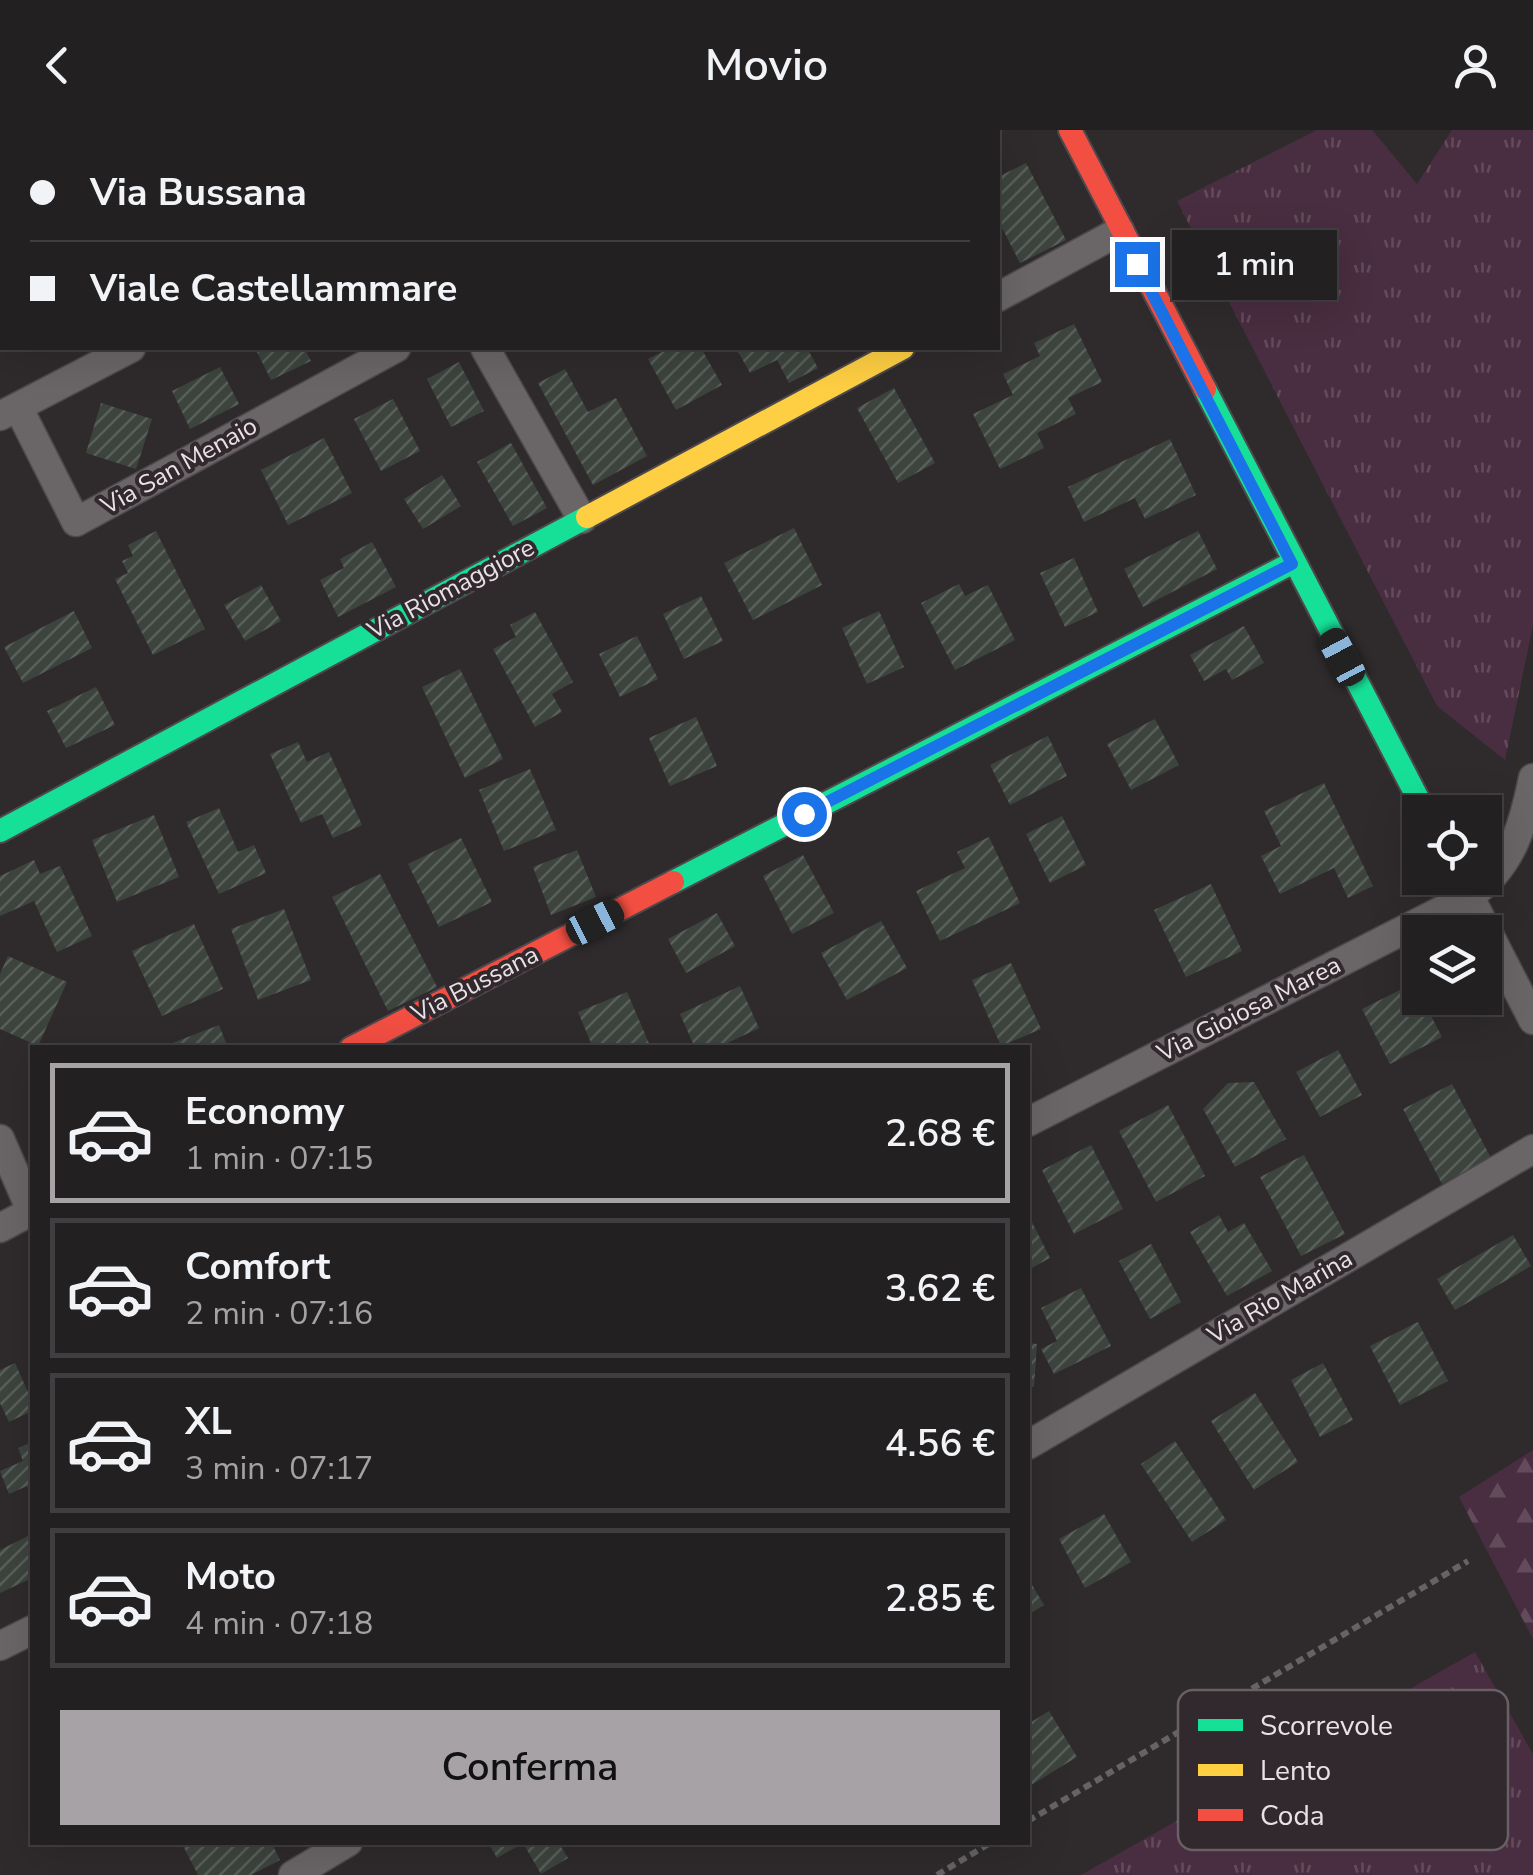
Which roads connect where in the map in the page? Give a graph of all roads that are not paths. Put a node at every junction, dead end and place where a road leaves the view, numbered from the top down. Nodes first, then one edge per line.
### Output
1 (1070, 130) edge
2 (1120, 231) junction
3 (1000, 296) edge
4 (127, 350) edge
5 (392, 350) edge
6 (486, 350) edge
7 (899, 350) edge
8 (9, 411) edge
9 (582, 519) junction
10 (1292, 564) junction
11 (1533, 778) edge
12 (1416, 795) edge
13 (0, 830) edge
14 (1502, 866) edge
15 (1450, 895) edge
16 (1469, 895) edge
17 (1533, 1020) edge
18 (357, 1045) edge
19 (1030, 1121) edge
20 (0, 1140) edge
21 (1533, 1149) edge
22 (30, 1208) edge
23 (30, 1213) edge
24 (0, 1228) edge
25 (1030, 1444) edge
26 (30, 1631) edge
27 (0, 1646) edge
28 (343, 1845) edge
29 (318, 1859) edge
30 (293, 1875) edge

1 - 2 street
2 - 3 street
2 - 10 street
4 - 8 street
5 - 8 street, Via San Menaio
6 - 9 street
7 - 9 street, Via Riomaggiore
9 - 13 street, Via Riomaggiore
10 - 12 street
10 - 18 street, Via Bussana
11 - 14 street, Via Gioiosa Marea
15 - 19 street, Via Gioiosa Marea
16 - 17 street
20 - 22 street
21 - 25 street, Via Rio Marina
23 - 24 street
26 - 27 street
28 - 29 street
29 - 30 street

